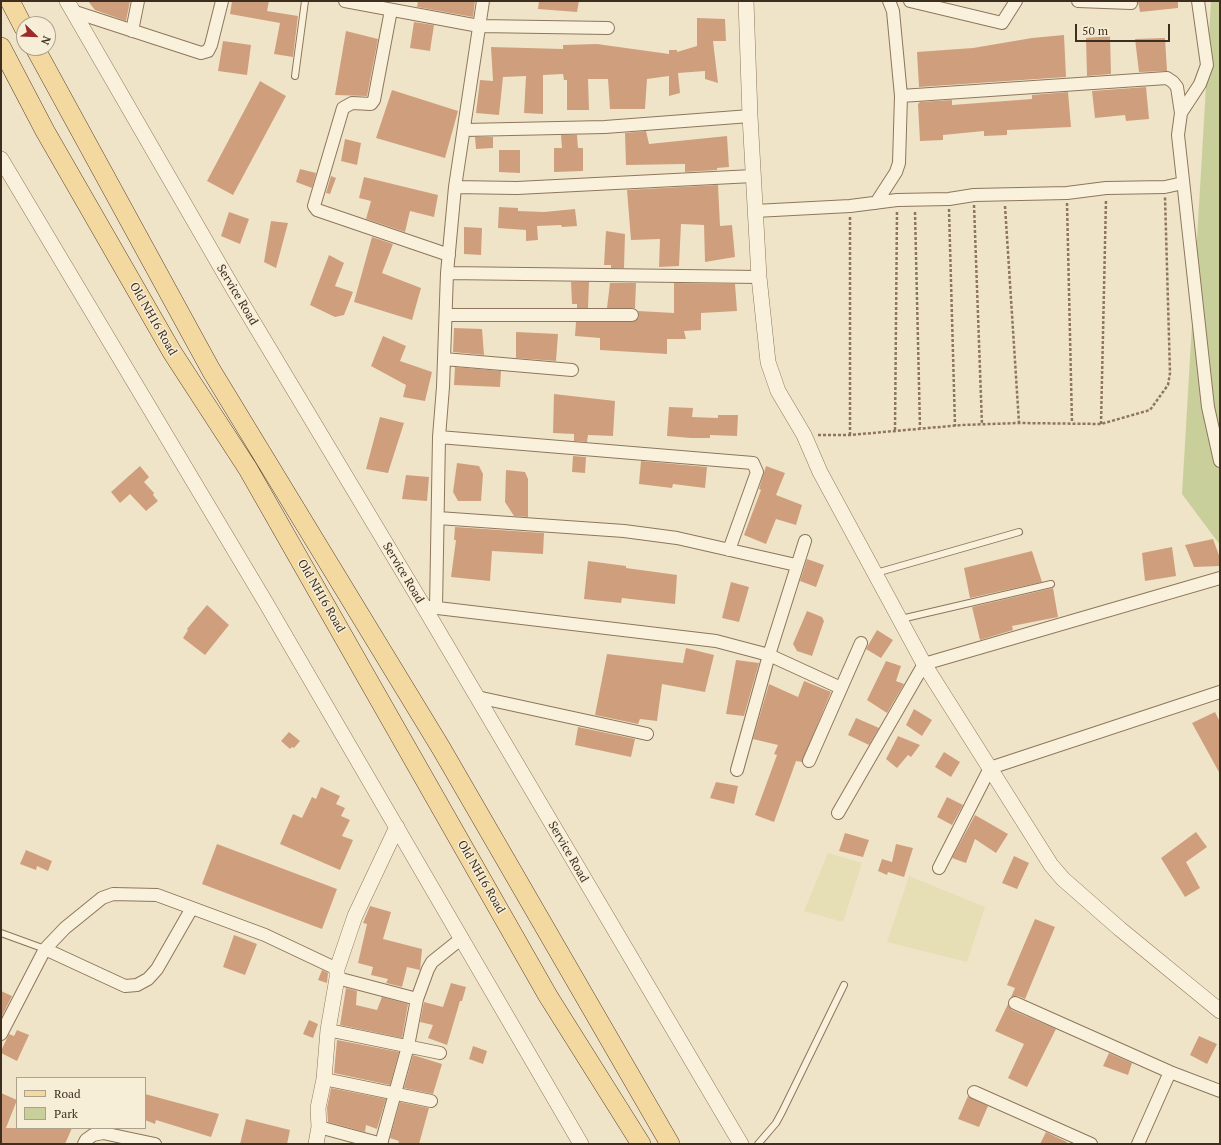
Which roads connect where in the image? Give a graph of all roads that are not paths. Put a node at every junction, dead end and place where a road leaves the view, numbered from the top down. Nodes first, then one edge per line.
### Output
1 (10, 1) edge
2 (138, 1) edge
3 (222, 1) edge
4 (305, 1) edge
5 (344, 1) edge
6 (483, 1) edge
7 (746, 1) edge
8 (889, 1) edge
9 (910, 1) edge
10 (1016, 1) edge
11 (1078, 1) edge
12 (1198, 1) edge
13 (1131, 3) dead end
14 (70, 6) edge
15 (391, 10) junction
16 (18, 16) edge
17 (479, 26) junction
18 (608, 28) dead end
19 (132, 31) junction
20 (4, 53) edge
21 (39, 56) edge
22 (296, 76) dead end
23 (901, 96) junction
24 (1181, 113) junction
25 (750, 116) junction
26 (465, 130) junction
27 (1, 159) edge
28 (753, 176) junction
29 (1183, 183) junction
30 (455, 187) junction
31 (876, 203) junction
32 (755, 211) junction
33 (448, 255) junction
34 (447, 273) junction
35 (759, 277) junction
36 (446, 314) junction
37 (632, 315) dead end
38 (444, 359) junction
39 (572, 370) dead end
40 (439, 437) junction
41 (1220, 461) edge
42 (438, 518) junction
43 (1019, 532) dead end
44 (805, 541) dead end
45 (729, 550) junction
46 (796, 565) junction
47 (875, 574) junction
48 (1220, 578) edge
49 (1052, 584) dead end
50 (430, 607) junction
51 (900, 620) junction
52 (861, 643) dead end
53 (769, 655) junction
54 (924, 664) junction
55 (842, 688) junction
56 (1220, 692) edge
57 (477, 697) junction
58 (647, 734) dead end
59 (809, 761) dead end
60 (990, 768) junction
61 (737, 770) dead end
62 (838, 812) dead end
63 (397, 827) junction
64 (939, 868) dead end
65 (192, 908) junction
66 (1, 933) edge
67 (462, 938) junction
68 (45, 949) junction
69 (337, 974) junction
70 (844, 985) dead end
71 (418, 999) junction
72 (1015, 1002) dead end
73 (1220, 1011) edge
74 (328, 1030) junction
75 (1, 1034) edge
76 (408, 1046) junction
77 (440, 1053) dead end
78 (1170, 1072) junction
79 (324, 1079) junction
80 (1220, 1091) edge
81 (974, 1092) dead end
82 (395, 1094) junction
83 (431, 1102) dead end
84 (319, 1128) junction
85 (84, 1144) edge
86 (155, 1144) edge
87 (316, 1144) edge
88 (382, 1144) edge
89 (581, 1144) edge
90 (641, 1144) edge
91 (670, 1144) edge
92 (741, 1144) edge
93 (758, 1144) edge
94 (1091, 1144) edge
95 (1138, 1144) edge

1 - 16 main road
2 - 19 street
3 - 19 street
4 - 22 lane
5 - 15 street
6 - 17 street
7 - 25 street
8 - 23 street
9 - 10 street
11 - 13 street
12 - 24 street
14 - 19 street
14 - 50 street, Service Road
15 - 17 street
15 - 33 street
17 - 18 street
17 - 26 street
20 - 90 main road, Old NH16 Road
21 - 91 main road, Old NH16 Road
23 - 24 street
23 - 31 street
24 - 29 street
25 - 26 street
25 - 28 street
26 - 30 street
27 - 63 street
28 - 30 street
28 - 32 street
29 - 31 street
29 - 41 street
30 - 33 street
31 - 32 street
32 - 35 street
33 - 34 street
34 - 35 street
34 - 36 street
35 - 47 street
36 - 37 street
36 - 38 street
38 - 39 street
38 - 40 street
40 - 42 street
40 - 45 street
42 - 45 street
42 - 50 street
43 - 47 lane
44 - 46 street
45 - 46 street
46 - 53 street
47 - 51 street
48 - 54 street
49 - 51 lane
50 - 53 street
50 - 57 street, Service Road
51 - 54 street
52 - 55 street
53 - 55 street
53 - 61 street
54 - 60 street
54 - 62 street
55 - 59 street
56 - 60 street
57 - 58 street
57 - 92 street, Service Road
60 - 64 street
60 - 73 street
63 - 67 street
63 - 69 street
65 - 68 street
65 - 68 street
65 - 69 street
66 - 68 lane
67 - 71 street
67 - 89 street
68 - 75 street
69 - 71 street
69 - 74 street
70 - 93 lane
71 - 76 street
72 - 78 street
74 - 76 street
74 - 79 street
76 - 77 street
76 - 82 street
78 - 80 street
78 - 95 street
79 - 82 street
79 - 84 street
81 - 94 street
82 - 83 street
82 - 88 street
84 - 87 street
84 - 88 street
85 - 86 street

